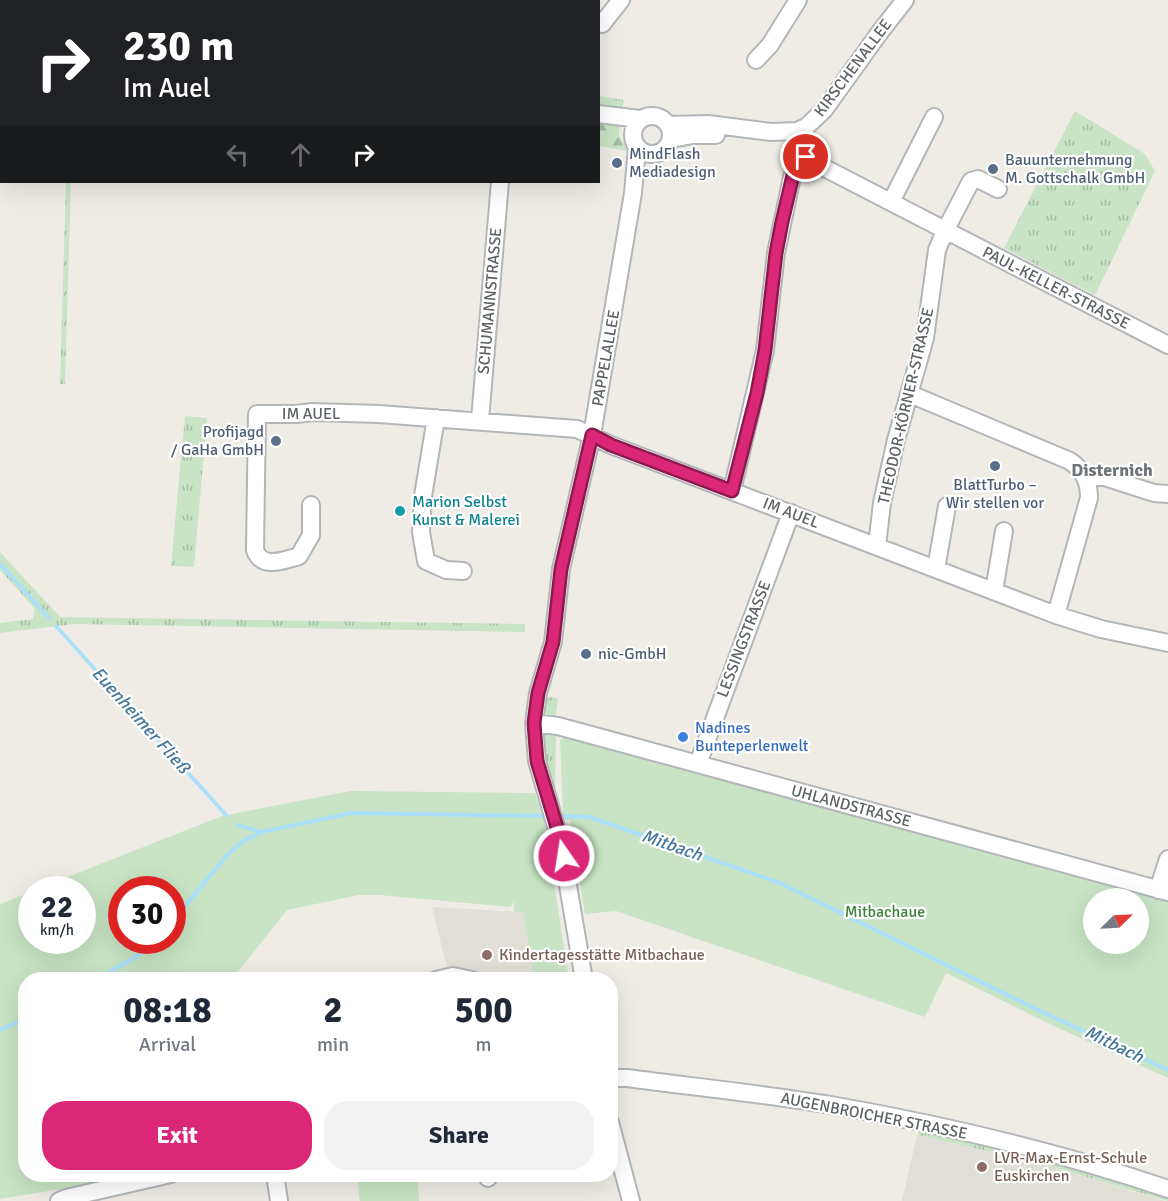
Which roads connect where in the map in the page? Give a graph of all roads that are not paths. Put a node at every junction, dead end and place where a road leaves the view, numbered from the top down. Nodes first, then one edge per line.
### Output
1 (621, 0) edge
2 (798, 0) edge
3 (902, 1) edge
4 (603, 24) dead end
5 (756, 60) dead end
6 (600, 114) edge
7 (934, 117) dead end
8 (640, 119) junction
9 (797, 131) junction
10 (670, 132) junction
11 (635, 141) junction
12 (654, 154) junction
13 (806, 157) junction
14 (500, 183) edge
15 (998, 189) dead end
16 (633, 193) junction
17 (891, 202) junction
18 (945, 231) junction
19 (1168, 345) edge
20 (910, 394) junction
21 (436, 418) junction
22 (480, 420) junction
23 (592, 435) junction
24 (1086, 477) junction
25 (732, 491) junction
26 (1168, 494) edge
27 (311, 505) dead end
28 (947, 506) dead end
29 (791, 513) junction
30 (1004, 531) dead end
31 (877, 546) junction
32 (936, 569) junction
33 (463, 571) dead end
34 (994, 591) junction
35 (1056, 615) junction
36 (1168, 643) edge
37 (534, 723) junction
38 (698, 764) junction
39 (1168, 859) edge
40 (1163, 891) edge
41 (583, 972) edge
42 (618, 1078) edge
43 (618, 1152) edge
44 (136, 1182) edge
45 (276, 1182) edge
46 (1168, 1189) edge
47 (59, 1201) edge
48 (279, 1201) edge
49 (631, 1201) edge

1 - 4 street
2 - 5 street
3 - 9 street, KIRSCHENALLEE
6 - 8 street
6 - 11 street
7 - 17 street
8 - 10 street
8 - 11 street
9 - 10 street
9 - 13 street
10 - 12 street
11 - 12 street
11 - 16 street, PAPPELALLEE
12 - 16 street, PAPPELALLEE
13 - 17 street, PAUL-KELLER-STRASSE
13 - 25 street
14 - 22 street, SCHUMANNSTRASSE
15 - 18 street
16 - 23 street, PAPPELALLEE
17 - 18 street, PAUL-KELLER-STRASSE
18 - 19 street, PAUL-KELLER-STRASSE
18 - 20 street, THEODOR-KÖRNER-STRASSE
20 - 24 street
20 - 31 street, THEODOR-KÖRNER-STRASSE
21 - 22 street, IM AUEL
21 - 27 street, IM AUEL
21 - 33 street
22 - 23 street, IM AUEL
23 - 25 street, IM AUEL
23 - 37 street, PAPPELALLEE
24 - 26 street
24 - 35 street
25 - 29 street, IM AUEL
28 - 32 street
29 - 31 street, IM AUEL
29 - 38 street, LESSINGSTRASSE
30 - 34 street
31 - 32 street, IM AUEL
32 - 34 street, IM AUEL
34 - 35 street, IM AUEL
35 - 36 street, IM AUEL
37 - 38 street, UHLANDSTRASSE
37 - 41 street, PAPPELALLEE
38 - 40 street, UHLANDSTRASSE
39 - 40 street
42 - 46 street, AUGENBROICHER STRASSE
43 - 49 street
44 - 47 street
45 - 48 street

